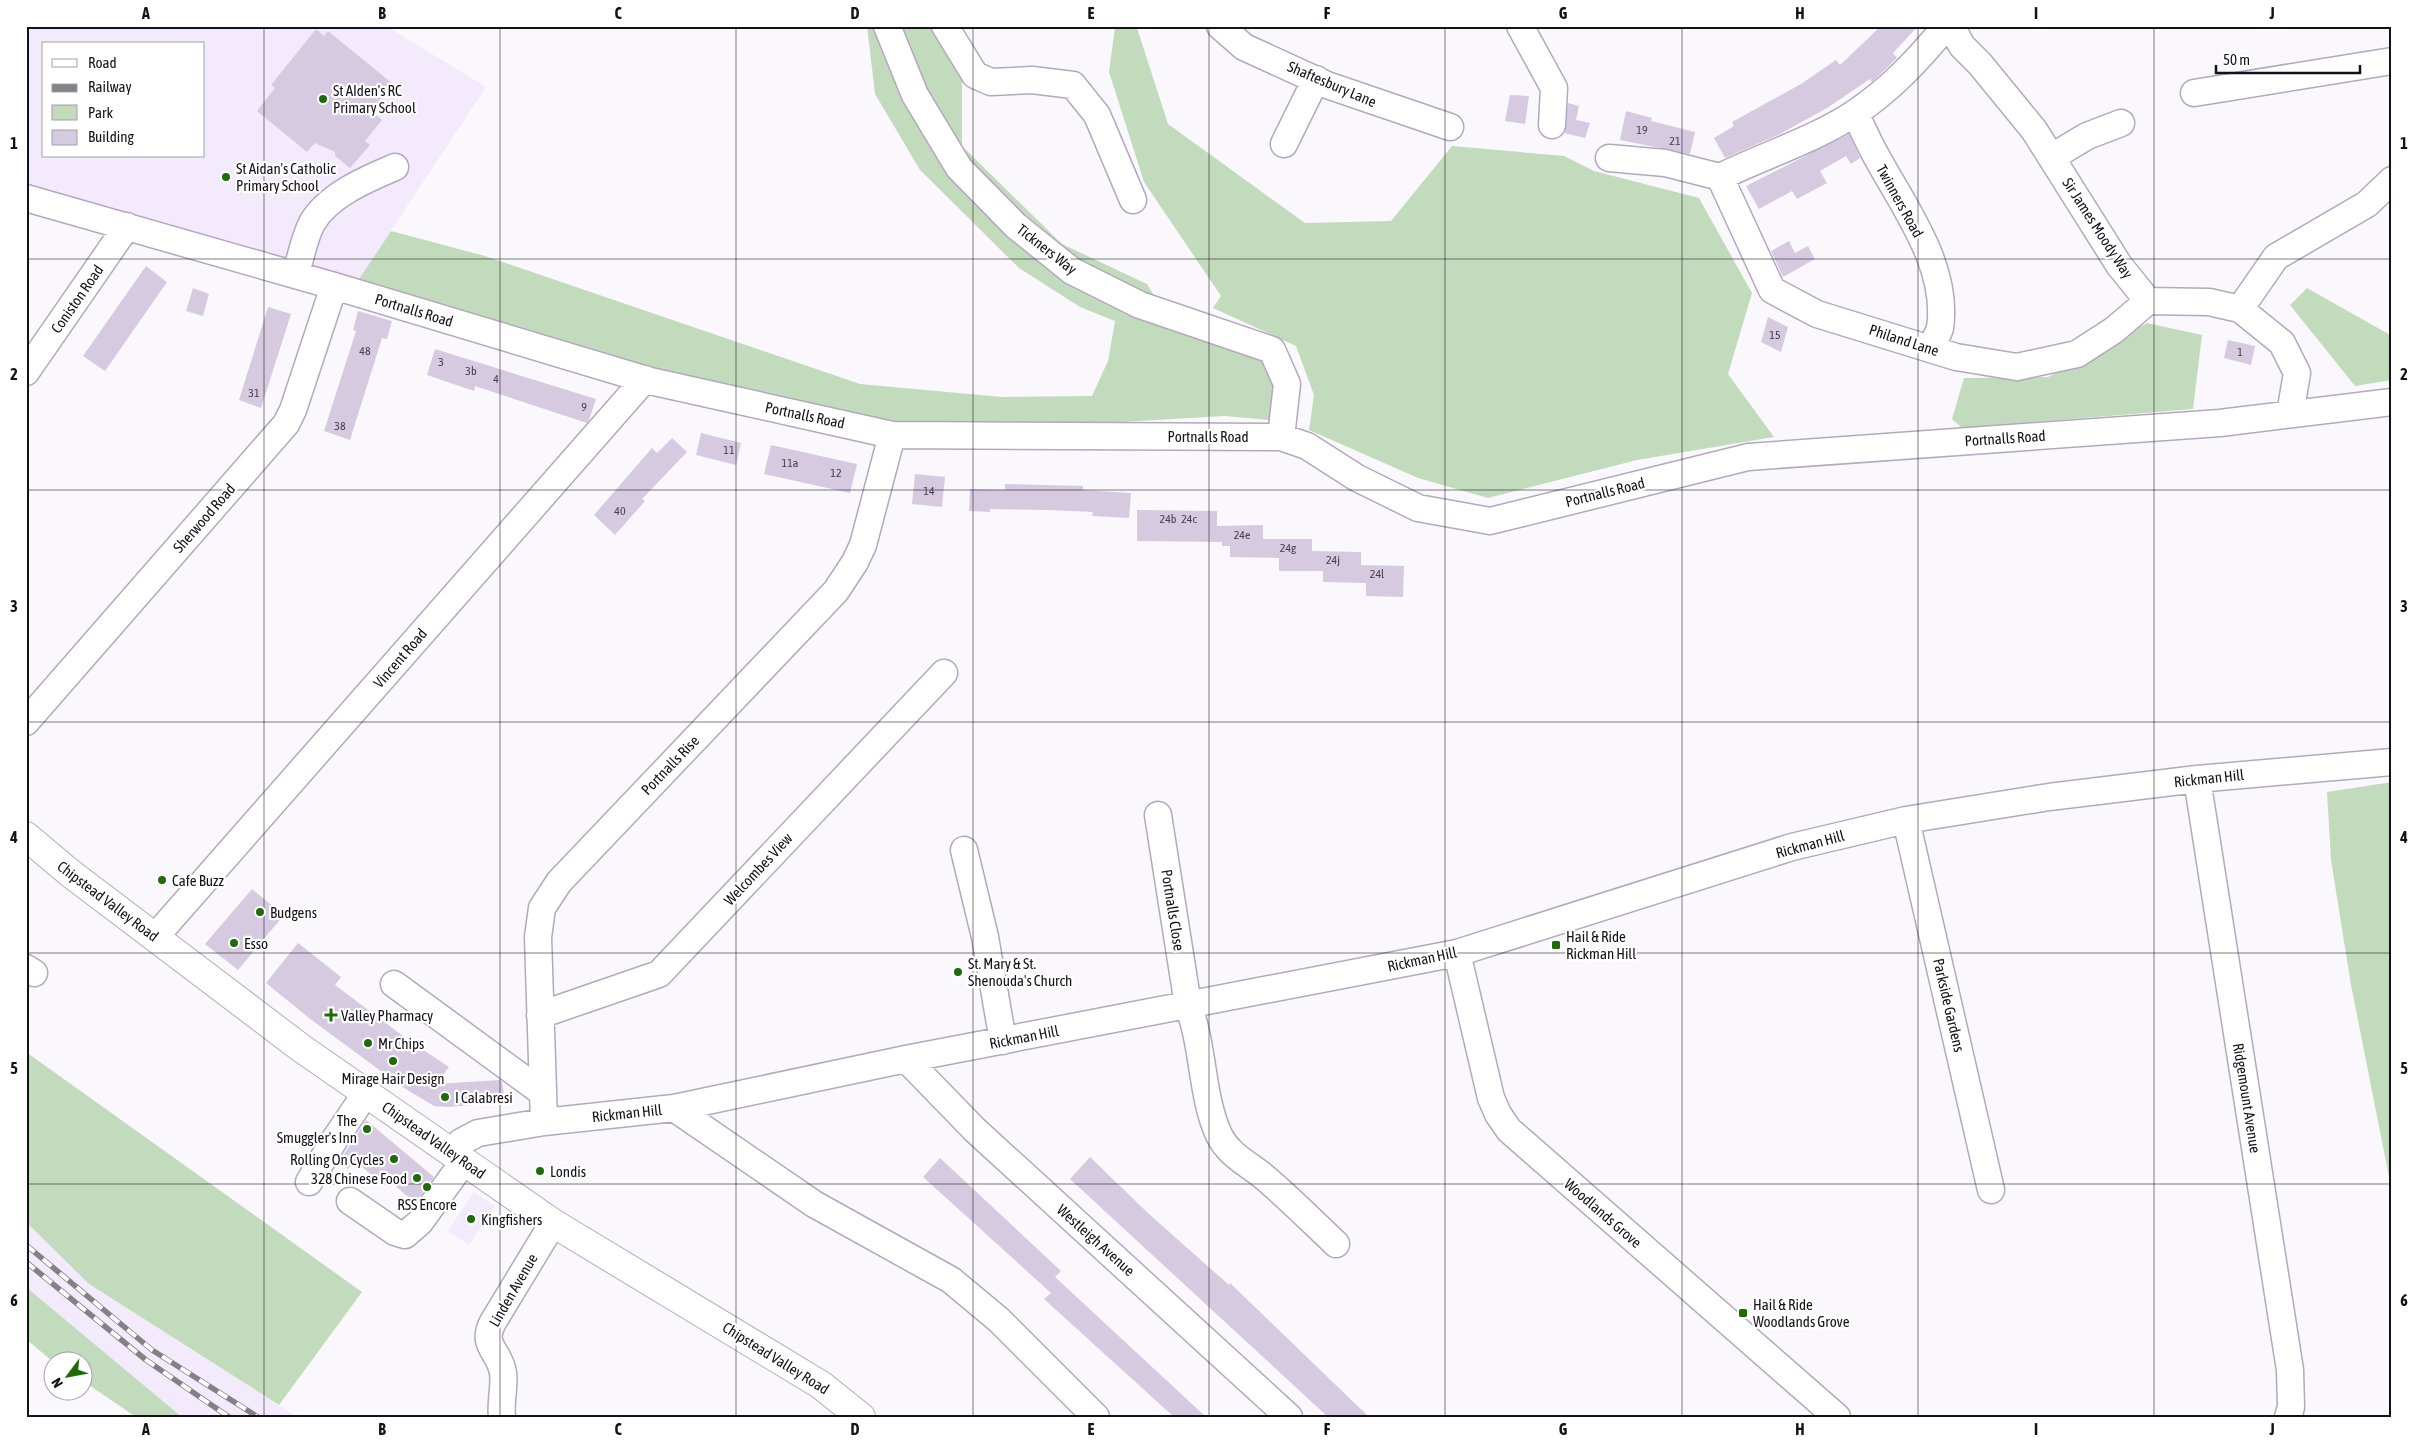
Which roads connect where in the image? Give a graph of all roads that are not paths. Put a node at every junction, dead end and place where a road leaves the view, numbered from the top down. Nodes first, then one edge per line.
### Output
1 (887, 26) edge
2 (945, 26) edge
3 (1220, 26) edge
4 (1520, 26) edge
5 (1946, 26) edge
6 (1951, 26) edge
7 (2392, 61) edge
8 (1316, 79) junction
9 (2194, 92) dead end
10 (1854, 113) junction
11 (2121, 123) dead end
12 (1552, 125) dead end
13 (1450, 127) dead end
14 (1284, 144) dead end
15 (2052, 157) junction
16 (1609, 158) dead end
17 (395, 167) dead end
18 (1720, 177) junction
19 (2392, 180) edge
20 (26, 198) edge
21 (1133, 200) dead end
22 (127, 226) junction
23 (296, 275) junction
24 (334, 286) junction
25 (2148, 301) junction
26 (2240, 309) junction
27 (1930, 349) junction
28 (26, 372) edge
29 (645, 379) junction
30 (2392, 402) edge
31 (2290, 414) junction
32 (892, 435) junction
33 (1281, 437) junction
34 (944, 673) dead end
35 (26, 722) edge
36 (2392, 762) edge
37 (2197, 779) junction
38 (1158, 816) dead end
39 (1906, 820) junction
40 (26, 836) edge
41 (964, 850) dead end
42 (155, 937) junction
43 (1457, 952) junction
44 (394, 984) dead end
45 (1188, 1005) junction
46 (540, 1015) junction
47 (1002, 1041) junction
48 (906, 1059) junction
49 (366, 1093) junction
50 (543, 1093) junction
51 (674, 1108) junction
52 (544, 1122) junction
53 (459, 1158) junction
54 (310, 1182) dead end
55 (1991, 1190) dead end
56 (350, 1201) dead end
57 (553, 1223) junction
58 (1336, 1244) dead end
59 (502, 1417) edge
60 (862, 1417) edge
61 (1096, 1417) edge
62 (1289, 1417) edge
63 (1837, 1417) edge
64 (2288, 1417) edge

1 - 33 street, Tickners Way
2 - 21 street
3 - 8 street, Shaftesbury Lane
4 - 12 street
5 - 10 street
6 - 15 street, Sir James Moody Way
7 - 9 street
8 - 13 street, Shaftesbury Lane
8 - 14 street
10 - 18 street
10 - 27 street, Twinners Road
11 - 15 street
15 - 25 street, Sir James Moody Way
16 - 18 street
17 - 23 street
18 - 27 street, Philand Lane
19 - 26 street
20 - 22 street, Portnalls Road
22 - 23 street, Portnalls Road
22 - 28 street, Coniston Road
23 - 24 street, Portnalls Road
24 - 29 street, Portnalls Road
24 - 35 street, Sherwood Road
25 - 26 street
25 - 27 street, Philand Lane
26 - 31 street
29 - 32 street, Portnalls Road
29 - 42 street, Vincent Road
30 - 31 street, Portnalls Road
31 - 33 street, Portnalls Road
32 - 33 street, Portnalls Road
32 - 46 street, Portnalls Rise
34 - 46 street, Welcombes View
36 - 37 street, Rickman Hill
37 - 39 street, Rickman Hill
37 - 64 street, Ridgemount Avenue
38 - 45 street, Portnalls Close
39 - 43 street, Rickman Hill
39 - 55 street, Parkside Gardens
40 - 42 main road, Chipstead Valley Road
41 - 47 street
42 - 49 main road, Chipstead Valley Road
43 - 45 street, Rickman Hill
43 - 63 street, Woodlands Grove
44 - 50 street
45 - 47 street, Rickman Hill
45 - 58 street, Portnalls Close
46 - 50 street, Portnalls Rise
47 - 48 street, Rickman Hill
48 - 51 street, Rickman Hill
48 - 62 street, Westleigh Avenue
49 - 53 main road, Chipstead Valley Road
49 - 54 street
50 - 52 street, Portnalls Rise
51 - 52 street, Rickman Hill
51 - 61 street
52 - 53 street, Rickman Hill
53 - 56 street, Rickman Hill
53 - 57 main road, Chipstead Valley Road
57 - 59 street, Linden Avenue
57 - 60 main road, Chipstead Valley Road

